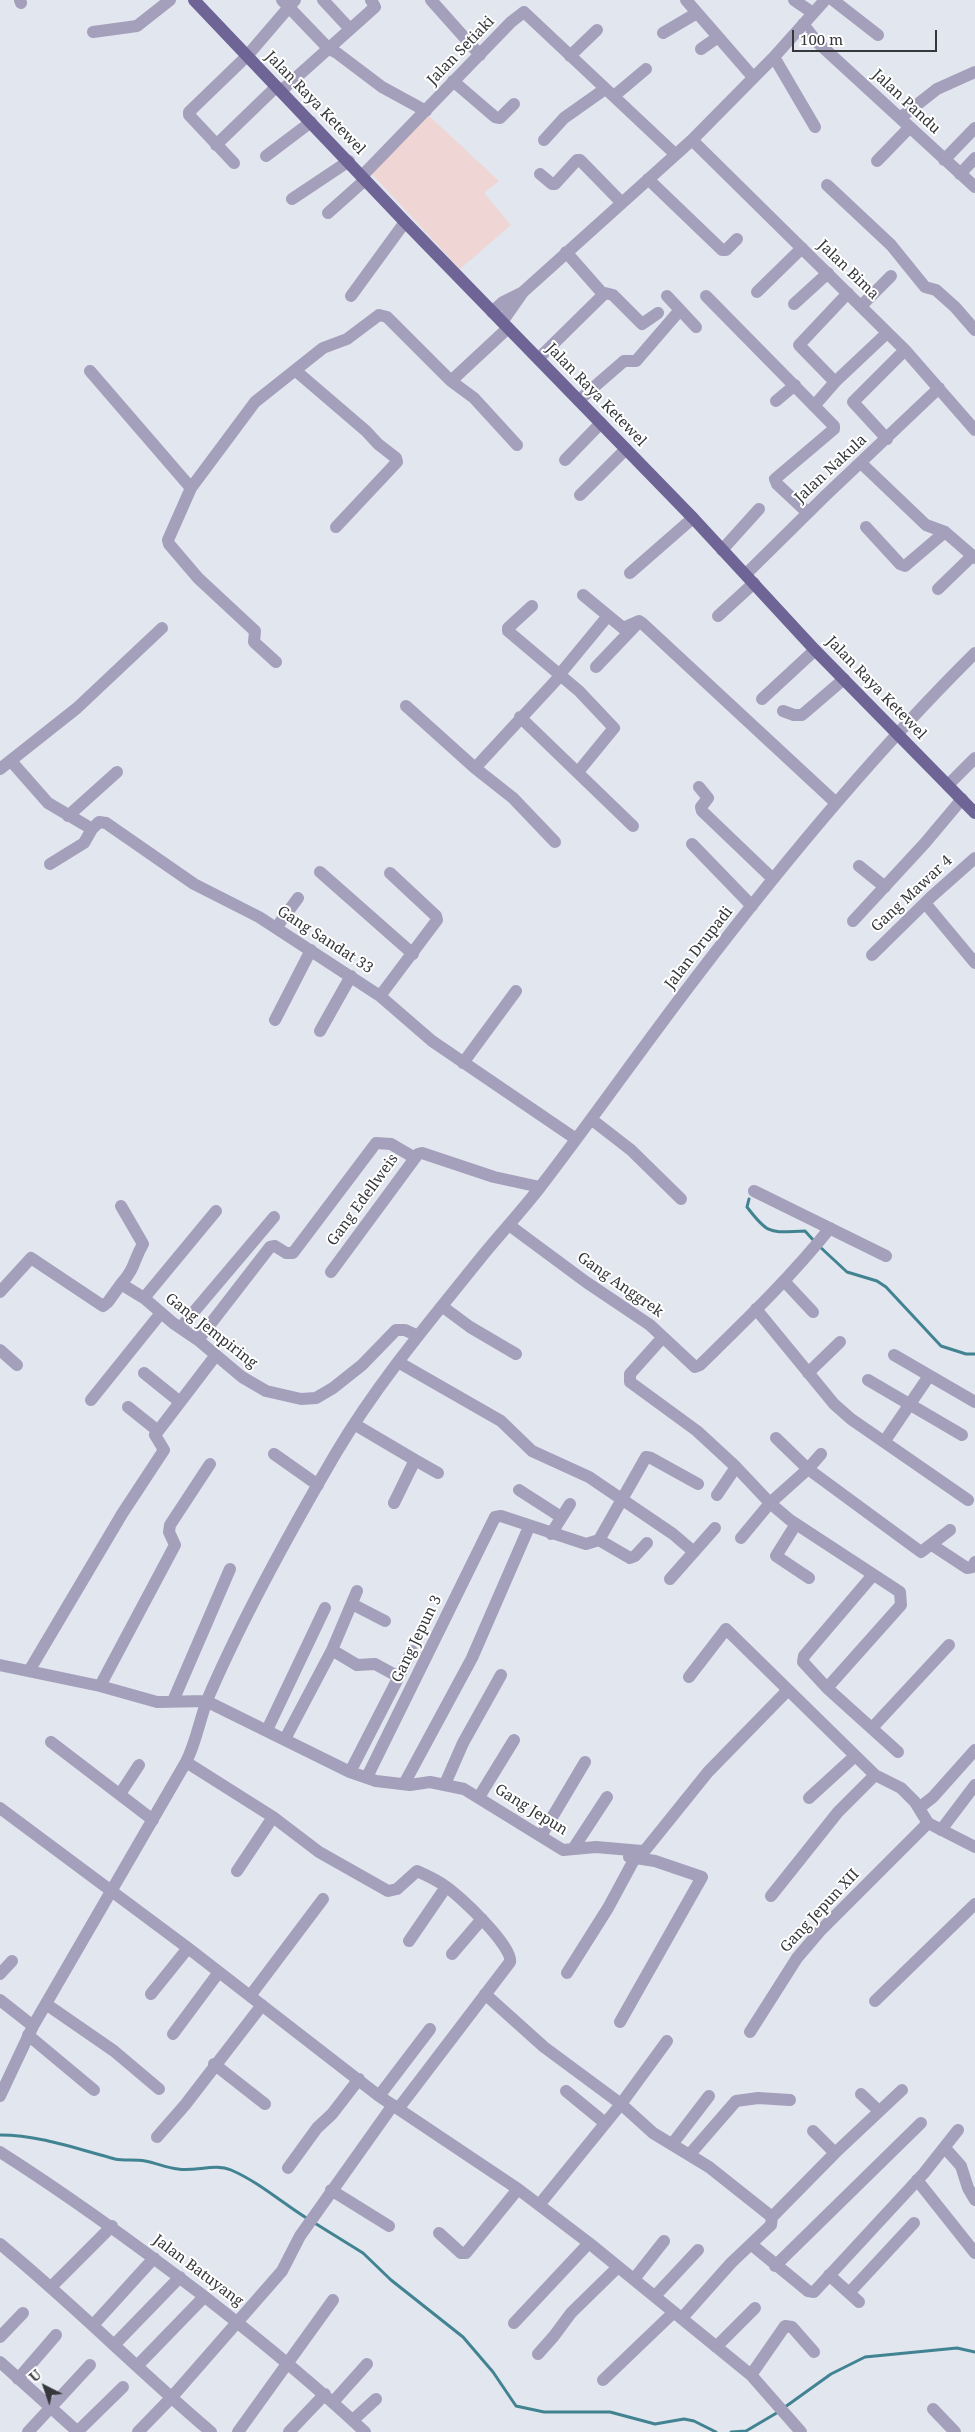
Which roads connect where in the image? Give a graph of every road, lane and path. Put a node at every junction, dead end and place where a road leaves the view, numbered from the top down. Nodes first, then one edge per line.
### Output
1 (170, 0) edge
2 (194, 0) edge
3 (323, 0) edge
4 (370, 0) edge
5 (431, 0) edge
6 (686, 0) edge
7 (794, 0) edge
8 (825, 0) edge
9 (833, 0) edge
10 (289, 2) edge
11 (523, 6) edge
12 (813, 13) junction
13 (697, 14) junction
14 (803, 24) junction
15 (350, 29) junction
16 (597, 30) dead end
17 (94, 32) dead end
18 (663, 33) dead end
19 (793, 35) junction
20 (878, 35) dead end
21 (718, 36) junction
22 (816, 41) junction
23 (329, 49) junction
24 (701, 49) dead end
25 (480, 55) junction
26 (247, 56) junction
27 (570, 56) junction
28 (774, 57) junction
29 (646, 69) dead end
30 (975, 72) edge
31 (753, 77) junction
32 (453, 81) junction
33 (279, 89) junction
34 (610, 93) junction
35 (514, 104) dead end
36 (426, 111) junction
37 (900, 118) junction
38 (311, 122) junction
39 (814, 126) dead end
40 (910, 127) junction
41 (975, 128) edge
42 (544, 140) dead end
43 (692, 140) junction
44 (216, 145) junction
45 (675, 154) junction
46 (266, 156) dead end
47 (975, 158) edge
48 (944, 160) junction
49 (349, 161) junction
50 (877, 161) dead end
51 (234, 163) dead end
52 (540, 174) dead end
53 (960, 174) junction
54 (363, 178) junction
55 (648, 178) junction
56 (827, 185) dead end
57 (975, 187) edge
58 (292, 198) dead end
59 (622, 203) junction
60 (328, 213) dead end
61 (405, 222) junction
62 (737, 239) dead end
63 (802, 248) junction
64 (566, 252) junction
65 (828, 273) junction
66 (892, 276) dead end
67 (523, 292) junction
68 (757, 292) dead end
69 (848, 293) junction
70 (603, 294) junction
71 (351, 296) dead end
72 (667, 296) dead end
73 (706, 296) dead end
74 (794, 304) dead end
75 (861, 306) junction
76 (680, 310) junction
77 (492, 312) junction
78 (658, 313) dead end
79 (505, 325) junction
80 (696, 327) dead end
81 (975, 330) edge
82 (887, 333) junction
83 (905, 350) junction
84 (539, 358) junction
85 (90, 371) dead end
86 (296, 371) junction
87 (451, 381) junction
88 (835, 382) junction
89 (795, 385) junction
90 (940, 388) junction
91 (579, 400) junction
92 (776, 401) dead end
93 (814, 406) junction
94 (601, 423) junction
95 (973, 423) edge
96 (887, 439) junction
97 (517, 445) dead end
98 (626, 449) junction
99 (565, 460) dead end
100 (861, 463) junction
101 (191, 488) junction
102 (580, 495) dead end
103 (759, 509) dead end
104 (808, 513) junction
105 (693, 518) junction
106 (336, 527) dead end
107 (866, 527) dead end
108 (945, 532) junction
109 (722, 550) junction
110 (974, 557) edge
111 (630, 573) dead end
112 (750, 578) junction
113 (938, 588) dead end
114 (583, 594) dead end
115 (532, 606) dead end
116 (718, 616) dead end
117 (607, 617) junction
118 (640, 621) junction
119 (162, 628) dead end
120 (815, 650) junction
121 (975, 653) edge
122 (276, 662) dead end
123 (596, 667) dead end
124 (560, 675) junction
125 (844, 679) junction
126 (762, 699) dead end
127 (406, 706) dead end
128 (783, 711) dead end
129 (520, 717) junction
130 (897, 733) junction
131 (975, 758) edge
132 (11, 761) junction
133 (474, 768) junction
134 (0, 769) edge
135 (117, 772) dead end
136 (578, 772) junction
137 (948, 784) junction
138 (699, 787) dead end
139 (962, 799) junction
140 (835, 802) junction
141 (975, 813) edge
142 (68, 816) junction
143 (633, 826) dead end
144 (92, 829) junction
145 (554, 842) dead end
146 (692, 844) dead end
147 (975, 858) edge
148 (50, 864) dead end
149 (859, 866) dead end
150 (320, 872) dead end
151 (390, 873) dead end
152 (773, 879) junction
153 (885, 888) junction
154 (298, 898) dead end
155 (925, 903) junction
156 (752, 906) junction
157 (853, 921) dead end
158 (276, 928) junction
159 (311, 950) junction
160 (413, 954) junction
161 (872, 955) dead end
162 (975, 963) edge
163 (351, 976) junction
164 (516, 991) dead end
165 (380, 996) junction
166 (275, 1020) dead end
167 (320, 1031) dead end
168 (463, 1063) junction
169 (591, 1119) junction
170 (576, 1139) junction
171 (414, 1158) junction
172 (538, 1190) junction
173 (754, 1191) dead end
174 (682, 1199) dead end
175 (121, 1206) dead end
176 (216, 1211) dead end
177 (274, 1217) dead end
178 (509, 1224) junction
179 (830, 1228) junction
180 (886, 1256) dead end
181 (331, 1272) dead end
182 (784, 1281) junction
183 (121, 1284) junction
184 (1, 1288) edge
185 (144, 1298) junction
186 (443, 1307) junction
187 (756, 1309) junction
188 (813, 1312) dead end
189 (161, 1313) junction
190 (181, 1327) junction
191 (418, 1336) junction
192 (662, 1337) junction
193 (198, 1340) junction
194 (840, 1342) dead end
195 (0, 1350) edge
196 (516, 1354) dead end
197 (216, 1355) junction
198 (894, 1355) dead end
199 (398, 1362) junction
200 (17, 1365) dead end
201 (808, 1372) junction
202 (144, 1373) dead end
203 (929, 1376) junction
204 (868, 1380) dead end
205 (92, 1400) dead end
206 (180, 1402) junction
207 (975, 1402) edge
208 (910, 1404) junction
209 (128, 1407) dead end
210 (354, 1424) junction
211 (158, 1431) junction
212 (962, 1435) dead end
213 (776, 1438) dead end
214 (884, 1442) junction
215 (274, 1454) dead end
216 (821, 1454) dead end
217 (415, 1460) junction
218 (210, 1464) dead end
219 (736, 1467) junction
220 (808, 1469) junction
221 (438, 1473) dead end
222 (698, 1484) dead end
223 (318, 1485) junction
224 (519, 1490) dead end
225 (717, 1494) dead end
226 (620, 1499) junction
227 (968, 1500) dead end
228 (394, 1503) dead end
229 (770, 1503) junction
230 (570, 1504) dead end
231 (561, 1517) junction
232 (796, 1524) junction
233 (529, 1527) junction
234 (715, 1528) dead end
235 (950, 1530) dead end
236 (551, 1534) junction
237 (741, 1538) dead end
238 (599, 1540) junction
239 (647, 1543) dead end
240 (932, 1545) junction
241 (694, 1552) junction
242 (975, 1562) edge
243 (230, 1569) dead end
244 (873, 1575) junction
245 (809, 1578) dead end
246 (670, 1579) dead end
247 (357, 1591) dead end
248 (352, 1604) junction
249 (325, 1608) dead end
250 (385, 1622) dead end
251 (949, 1645) dead end
252 (332, 1650) junction
253 (412, 1651) dead end
254 (0, 1665) edge
255 (29, 1671) junction
256 (502, 1675) dead end
257 (399, 1677) junction
258 (689, 1677) dead end
259 (100, 1686) junction
260 (827, 1688) junction
261 (788, 1690) junction
262 (173, 1701) junction
263 (206, 1701) junction
264 (872, 1728) junction
265 (267, 1730) junction
266 (285, 1739) junction
267 (514, 1740) dead end
268 (51, 1742) dead end
269 (975, 1750) edge
270 (898, 1752) dead end
271 (855, 1756) junction
272 (186, 1762) junction
273 (585, 1762) dead end
274 (139, 1765) dead end
275 (350, 1772) junction
276 (875, 1776) junction
277 (367, 1777) junction
278 (404, 1784) junction
279 (445, 1784) junction
280 (975, 1785) edge
281 (120, 1794) junction
282 (607, 1796) dead end
283 (479, 1797) junction
284 (809, 1798) dead end
285 (0, 1808) edge
286 (918, 1808) junction
287 (273, 1817) junction
288 (153, 1820) junction
289 (928, 1823) junction
290 (941, 1830) junction
291 (541, 1836) junction
292 (975, 1847) edge
293 (573, 1849) junction
294 (630, 1854) junction
295 (238, 1871) dead end
296 (446, 1886) junction
297 (112, 1892) junction
298 (772, 1896) dead end
299 (323, 1899) dead end
300 (975, 1904) edge
301 (482, 1919) junction
302 (409, 1941) dead end
303 (188, 1948) junction
304 (452, 1954) dead end
305 (12, 1961) dead end
306 (219, 1972) junction
307 (567, 1972) dead end
308 (0, 1974) edge
309 (150, 1994) dead end
310 (485, 1994) junction
311 (250, 1996) junction
312 (0, 2000) edge
313 (875, 2001) dead end
314 (46, 2004) junction
315 (262, 2005) junction
316 (620, 2022) dead end
317 (430, 2029) dead end
318 (30, 2030) junction
319 (750, 2032) dead end
320 (173, 2034) dead end
321 (667, 2041) dead end
322 (214, 2064) junction
323 (358, 2079) junction
324 (2, 2086) edge
325 (159, 2089) dead end
326 (94, 2090) dead end
327 (902, 2090) dead end
328 (566, 2091) dead end
329 (861, 2094) dead end
330 (380, 2096) junction
331 (709, 2096) dead end
332 (790, 2100) dead end
333 (265, 2104) dead end
334 (621, 2104) junction
335 (396, 2107) junction
336 (879, 2111) junction
337 (922, 2123) dead end
338 (605, 2124) junction
339 (958, 2130) dead end
340 (812, 2131) dead end
341 (157, 2137) dead end
342 (673, 2143) junction
343 (945, 2148) junction
344 (0, 2152) edge
345 (835, 2153) junction
346 (690, 2154) junction
347 (288, 2168) dead end
348 (917, 2180) junction
349 (971, 2186) edge
350 (518, 2189) junction
351 (331, 2190) junction
352 (975, 2200) edge
353 (539, 2205) junction
354 (772, 2217) junction
355 (914, 2223) dead end
356 (112, 2226) junction
357 (389, 2226) dead end
358 (439, 2233) dead end
359 (664, 2241) dead end
360 (589, 2243) junction
361 (0, 2244) edge
362 (752, 2244) junction
363 (698, 2250) dead end
364 (975, 2253) edge
365 (154, 2258) junction
366 (775, 2266) junction
367 (618, 2267) junction
368 (830, 2275) junction
369 (180, 2277) junction
370 (634, 2279) junction
371 (52, 2286) junction
372 (849, 2293) junction
373 (655, 2296) junction
374 (204, 2297) junction
375 (332, 2300) dead end
376 (859, 2302) dead end
377 (755, 2308) dead end
378 (24, 2313) dead end
379 (678, 2315) junction
380 (238, 2322) junction
381 (514, 2323) dead end
382 (94, 2324) junction
383 (56, 2334) dead end
384 (0, 2337) edge
385 (115, 2344) junction
386 (716, 2347) junction
387 (814, 2352) dead end
388 (538, 2354) dead end
389 (90, 2364) dead end
390 (289, 2364) junction
391 (367, 2364) dead end
392 (138, 2365) junction
393 (3, 2370) edge
394 (751, 2375) junction
395 (18, 2379) junction
396 (604, 2380) dead end
397 (123, 2387) dead end
398 (171, 2398) junction
399 (329, 2398) junction
400 (376, 2399) dead end
401 (50, 2408) junction
402 (933, 2409) dead end
403 (353, 2420) junction
404 (28, 2432) edge
405 (78, 2432) edge
406 (138, 2432) edge
407 (211, 2432) edge
408 (238, 2432) edge
409 (288, 2432) edge
410 (365, 2432) edge
411 (801, 2432) edge
412 (955, 2432) edge

1 - 17 street
2 - 26 main road, Jalan Raya Ketewel
3 - 15 street
4 - 15 street
5 - 25 street
6 - 13 street
7 - 12 street
8 - 12 street
9 - 20 street
10 - 23 street
10 - 26 street
11 - 25 street, Jalan Setiaki
11 - 27 street, Jalan Setiaki
12 - 14 street
13 - 18 street
13 - 21 street
14 - 19 street
14 - 22 street, Jalan Pandu
15 - 23 street
16 - 27 street
19 - 22 street, Jalan Pandu
19 - 28 street
21 - 24 street
21 - 31 street
22 - 37 street, Jalan Pandu
23 - 33 street
23 - 36 street
25 - 32 street, Jalan Setiaki
26 - 33 main road, Jalan Raya Ketewel
26 - 44 street
27 - 34 street, Jalan Setiaki
28 - 31 street
28 - 39 street
29 - 34 street
30 - 37 street
31 - 43 street
32 - 35 street
32 - 36 street, Jalan Setiaki
33 - 38 main road, Jalan Raya Ketewel
33 - 44 street
34 - 42 street
34 - 45 street, Jalan Setiaki
36 - 54 street, Jalan Setiaki
37 - 40 street, Jalan Pandu
38 - 46 street
38 - 49 main road, Jalan Raya Ketewel
40 - 48 street, Jalan Pandu
40 - 50 street
41 - 48 street
43 - 45 street
43 - 63 street, Jalan Bima
44 - 51 street
45 - 55 street
47 - 53 street
48 - 53 street, Jalan Pandu
49 - 54 main road, Jalan Raya Ketewel
49 - 58 street
52 - 59 street
53 - 57 street, Jalan Pandu
54 - 60 street, Jalan Setiaki
54 - 61 main road, Jalan Raya Ketewel
55 - 59 street
55 - 62 street
56 - 81 street
59 - 64 street
61 - 71 street
61 - 77 main road, Jalan Raya Ketewel
63 - 65 street, Jalan Bima
63 - 68 street
64 - 67 street
64 - 70 street
65 - 69 street, Jalan Bima
65 - 74 street
66 - 75 street
67 - 77 street
67 - 79 street
69 - 75 street, Jalan Bima
69 - 88 street
70 - 78 street
70 - 84 street
72 - 76 street
73 - 89 street
75 - 82 street, Jalan Bima
76 - 80 street
76 - 91 street
77 - 79 main road, Jalan Raya Ketewel
79 - 84 main road, Jalan Raya Ketewel
79 - 87 street
82 - 83 street, Jalan Bima
82 - 88 street
83 - 90 street, Jalan Bima
83 - 96 street
84 - 91 main road, Jalan Raya Ketewel
85 - 101 street
86 - 87 street
86 - 101 street
86 - 106 street
87 - 97 street
88 - 93 street
89 - 92 street
89 - 93 street
90 - 95 street, Jalan Bima
90 - 96 street, Jalan Nakula
91 - 94 main road, Jalan Raya Ketewel
93 - 104 street
94 - 98 main road, Jalan Raya Ketewel
94 - 99 street
96 - 100 street, Jalan Nakula
98 - 102 street
98 - 105 main road, Jalan Raya Ketewel
100 - 104 street, Jalan Nakula
100 - 108 street
101 - 122 street
103 - 109 street
104 - 112 street, Jalan Nakula
105 - 109 main road, Jalan Raya Ketewel
105 - 111 street
107 - 108 street
108 - 110 street
109 - 112 main road, Jalan Raya Ketewel
110 - 113 street
112 - 116 street, Jalan Nakula
112 - 120 main road, Jalan Raya Ketewel
114 - 117 street
115 - 124 street
117 - 118 street
117 - 124 street
118 - 123 street
118 - 140 street
119 - 132 street
120 - 125 main road, Jalan Raya Ketewel
120 - 126 street
121 - 130 street, Jalan Drupadi
124 - 129 street
124 - 136 street
125 - 128 street
125 - 130 main road, Jalan Raya Ketewel
127 - 133 street
129 - 133 street
129 - 136 street
130 - 137 main road, Jalan Raya Ketewel
130 - 140 street, Jalan Drupadi
131 - 137 street
132 - 134 street
132 - 142 street
133 - 145 street
135 - 142 street
136 - 143 street
137 - 139 main road, Jalan Raya Ketewel
138 - 152 street
139 - 141 main road, Jalan Raya Ketewel
139 - 153 street
140 - 152 street, Jalan Drupadi
142 - 144 street
144 - 148 street
144 - 158 street, Gang Sandat 33
146 - 156 street
147 - 155 street, Gang Mawar 4
149 - 153 street
150 - 160 street
151 - 160 street
152 - 156 street, Jalan Drupadi
153 - 157 street
154 - 158 street
155 - 161 street, Gang Mawar 4
155 - 162 street
156 - 169 street, Jalan Drupadi
158 - 159 street, Gang Sandat 33
159 - 163 street, Gang Sandat 33
159 - 166 street
160 - 165 street
163 - 165 street, Gang Sandat 33
163 - 167 street
164 - 168 street
165 - 168 street, Gang Sandat 33
168 - 170 street, Gang Sandat 33
169 - 170 street, Jalan Drupadi
169 - 174 street
170 - 172 street, Jalan Drupadi
171 - 172 street, Gang Edellweis
171 - 181 street, Gang Edellweis
171 - 193 street
172 - 178 street, Jalan Drupadi
173 - 179 street
175 - 183 street
176 - 185 street
177 - 190 street
178 - 186 street, Jalan Drupadi
178 - 192 street, Gang Anggrek
179 - 180 street
179 - 182 street, Gang Anggrek
182 - 187 street, Gang Anggrek
182 - 188 street
183 - 184 street
183 - 185 street, Gang Jempiring
185 - 189 street, Gang Jempiring
186 - 191 street, Jalan Drupadi
186 - 196 street
187 - 192 street, Gang Anggrek
187 - 201 street
189 - 190 street, Gang Jempiring
189 - 205 street
190 - 193 street, Gang Jempiring
191 - 197 street, Gang Jempiring
191 - 199 street, Jalan Drupadi
192 - 219 street
193 - 197 street, Gang Jempiring
194 - 201 street
195 - 200 street
197 - 206 street
198 - 203 street
199 - 210 street, Jalan Drupadi
199 - 226 street
201 - 214 street
202 - 206 street
203 - 207 street
203 - 208 street
204 - 208 street
206 - 211 street
208 - 212 street
208 - 214 street
209 - 211 street
210 - 217 street
210 - 223 street, Jalan Drupadi
211 - 255 street
213 - 220 street
214 - 227 street
215 - 223 street
216 - 220 street
217 - 221 street
217 - 228 street
218 - 259 street
219 - 225 street
219 - 229 street
220 - 229 street
220 - 240 street
222 - 226 street
223 - 263 street, Jalan Drupadi
224 - 231 street
226 - 238 street
226 - 241 street
229 - 232 street
229 - 237 street
230 - 231 street
231 - 236 street
232 - 244 street
232 - 245 street
233 - 236 street
233 - 277 street, Gang Jepun 3
233 - 278 street
234 - 241 street
235 - 240 street
236 - 238 street
238 - 239 street
240 - 242 street
241 - 246 street
243 - 262 street
244 - 260 street
244 - 260 street
247 - 248 street
248 - 250 street
248 - 252 street
249 - 265 street
251 - 264 street
252 - 257 street
252 - 266 street
253 - 257 street
254 - 255 street
255 - 259 street
256 - 279 street
257 - 275 street
258 - 261 street
259 - 262 street
260 - 264 street
261 - 271 street
261 - 294 street, Gang Jepun
262 - 263 street
263 - 265 street, Gang Jepun
263 - 272 street, Jalan Drupadi
264 - 270 street
265 - 266 street, Gang Jepun
266 - 275 street, Gang Jepun
267 - 283 street
268 - 281 street
269 - 286 street
271 - 276 street
271 - 284 street
272 - 287 street
272 - 288 street, Jalan Drupadi
273 - 291 street
274 - 281 street
275 - 277 street, Gang Jepun
276 - 286 street
276 - 298 street
277 - 278 street, Gang Jepun
278 - 279 street, Gang Jepun
279 - 283 street, Gang Jepun
280 - 290 street
281 - 288 street
282 - 293 street
283 - 291 street, Gang Jepun
285 - 297 street
286 - 289 street
287 - 295 street
287 - 296 street
288 - 297 street, Jalan Drupadi
289 - 290 street
289 - 319 street, Gang Jepun XII
290 - 292 street
291 - 293 street, Gang Jepun
293 - 294 street, Gang Jepun
294 - 307 street
294 - 316 street
296 - 301 street
296 - 302 street
297 - 303 street
297 - 314 street, Jalan Drupadi
299 - 311 street
300 - 313 street
301 - 304 street
301 - 310 street
303 - 306 street
303 - 309 street
305 - 308 street
306 - 311 street
306 - 320 street
310 - 334 street
310 - 335 street
311 - 315 street
312 - 318 street
314 - 318 street, Jalan Drupadi
314 - 325 street
315 - 322 street
315 - 323 street
317 - 330 street
318 - 324 street, Jalan Drupadi
318 - 326 street
321 - 334 street
322 - 333 street
322 - 341 street
323 - 330 street
323 - 347 street
327 - 336 street
328 - 338 street
329 - 336 street
330 - 335 street
331 - 342 street
332 - 346 street
334 - 338 street
334 - 342 street
335 - 350 street
335 - 351 street
336 - 345 street
337 - 366 street
338 - 353 street
339 - 343 street
340 - 345 street
342 - 346 street
343 - 348 street
343 - 349 street
344 - 356 street, Jalan Batuyang
345 - 354 street
346 - 354 street
348 - 364 street
348 - 368 street
349 - 352 street
350 - 353 street
350 - 358 street
351 - 357 street
351 - 380 street
353 - 360 street
354 - 362 street
355 - 372 street
356 - 365 street, Jalan Batuyang
356 - 371 street
359 - 370 street
360 - 367 street
360 - 381 street
361 - 371 street
362 - 366 street
362 - 379 street
363 - 373 street
365 - 369 street, Jalan Batuyang
365 - 382 street
366 - 368 street
367 - 370 street
367 - 388 street
368 - 372 street
369 - 374 street, Jalan Batuyang
369 - 385 street
370 - 373 street
371 - 382 street
372 - 376 street
373 - 379 street
374 - 380 street, Jalan Batuyang
374 - 392 street
375 - 390 street
377 - 386 street
378 - 384 street
379 - 386 street
379 - 396 street
380 - 390 street, Jalan Batuyang
380 - 398 street
382 - 385 street
383 - 395 street
385 - 392 street
386 - 394 street
387 - 394 street
389 - 401 street
390 - 399 street, Jalan Batuyang
390 - 408 street
391 - 399 street
392 - 398 street
393 - 395 street
394 - 411 street
395 - 401 street
397 - 405 street
398 - 406 street
398 - 407 street
399 - 403 street, Jalan Batuyang
399 - 409 street
400 - 403 street
401 - 404 street
401 - 405 street
402 - 412 street
403 - 410 street, Jalan Batuyang

